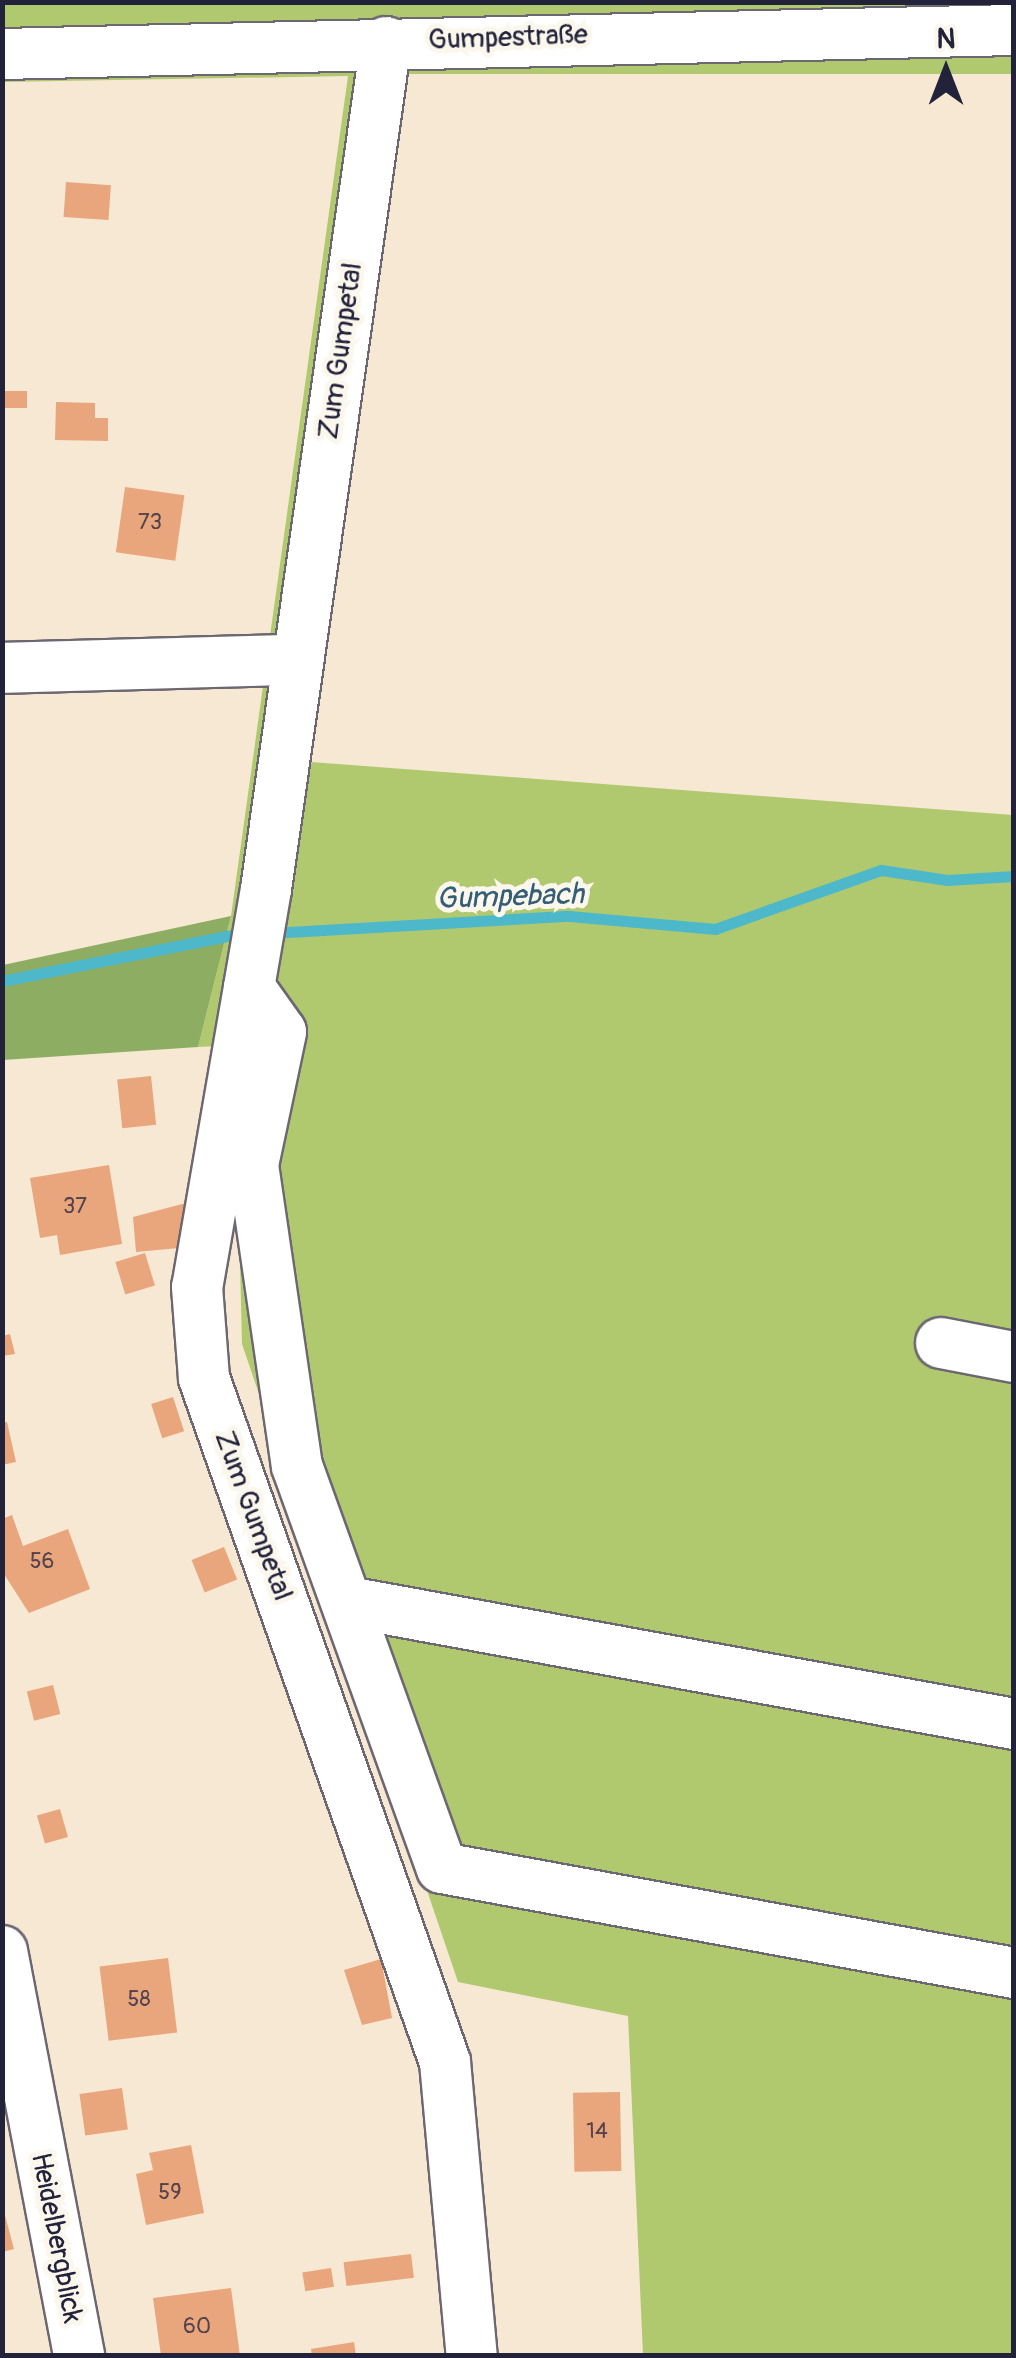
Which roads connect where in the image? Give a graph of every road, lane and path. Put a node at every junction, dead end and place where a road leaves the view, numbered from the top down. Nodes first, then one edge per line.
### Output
1 (1014, 30) edge
2 (386, 42) junction
3 (2, 54) edge
4 (296, 660) junction
5 (2, 668) edge
6 (250, 983) junction
7 (941, 1342) dead end
8 (1014, 1357) edge
9 (348, 1602) junction
10 (1014, 1724) edge
11 (2, 1951) edge
12 (1014, 1973) edge
13 (18, 2124) edge
14 (79, 2356) edge
15 (472, 2356) edge

1 - 2 street, Gumpestraße
2 - 3 street, Gumpestraße
2 - 4 street, Zum Gumpetal
4 - 5 street
4 - 6 street, Zum Gumpetal
6 - 9 street
6 - 15 street, Zum Gumpetal
7 - 8 street
9 - 10 street
9 - 12 street
11 - 13 street, Heidelbergblick
13 - 14 street, Heidelbergblick

